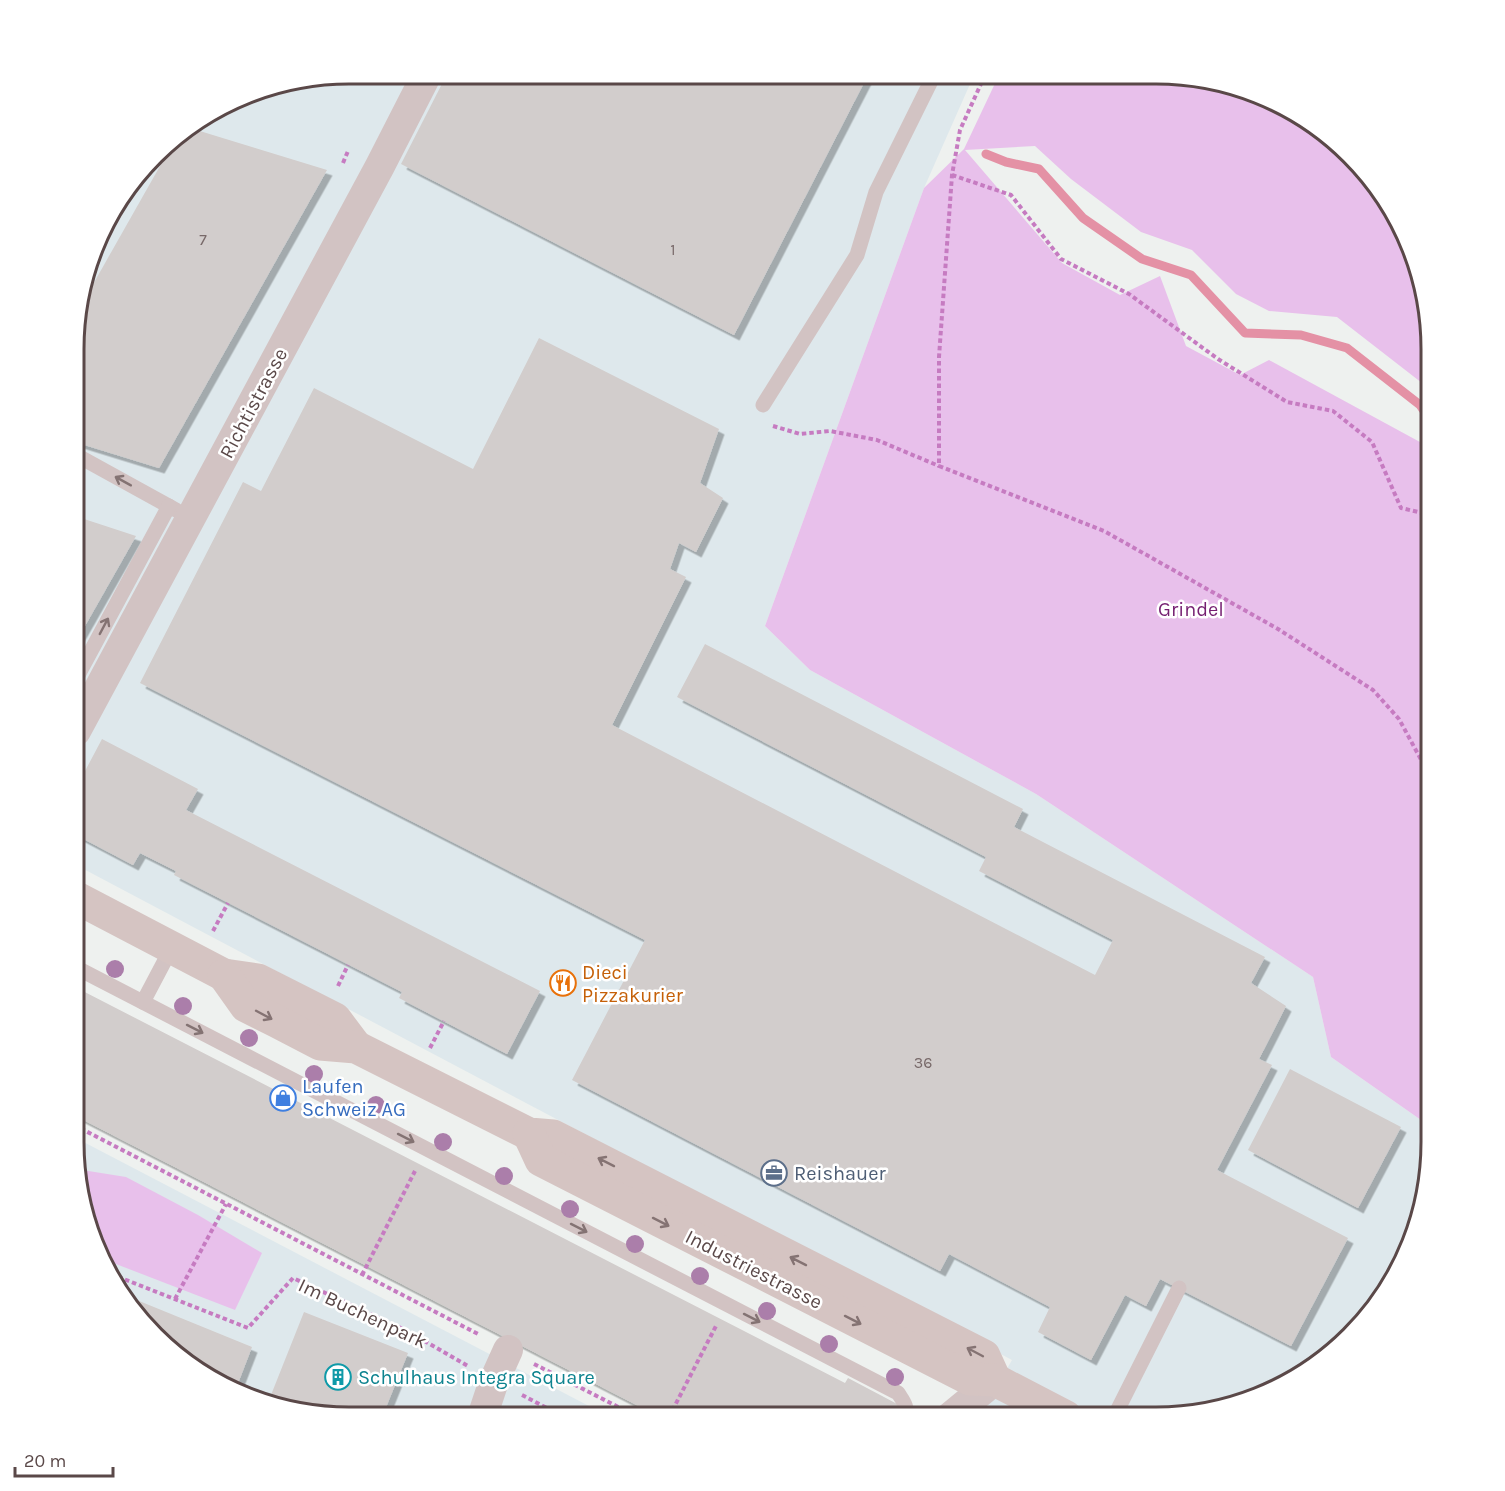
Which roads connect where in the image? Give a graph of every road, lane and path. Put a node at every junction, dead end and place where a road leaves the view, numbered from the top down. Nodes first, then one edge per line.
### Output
1 (422, 84) edge
2 (930, 84) edge
3 (981, 84) edge
4 (952, 175) junction
5 (763, 405) dead end
6 (768, 424) dead end
7 (84, 459) edge
8 (939, 466) junction
9 (180, 512) junction
10 (1421, 513) edge
11 (84, 666) edge
12 (84, 714) edge
13 (1421, 759) edge
14 (84, 902) edge
15 (228, 903) dead end
16 (212, 933) dead end
17 (172, 947) junction
18 (348, 965) dead end
19 (345, 971) dead end
20 (84, 972) edge
21 (143, 1002) junction
22 (444, 1021) dead end
23 (432, 1043) dead end
24 (84, 1130) edge
25 (419, 1164) dead end
26 (225, 1204) junction
27 (363, 1275) junction
28 (121, 1278) edge
29 (1179, 1288) dead end
30 (175, 1299) junction
31 (720, 1318) dead end
32 (508, 1350) junction
33 (995, 1380) junction
34 (494, 1381) junction
35 (485, 1407) edge
36 (545, 1407) edge
37 (619, 1407) edge
38 (674, 1407) edge
39 (905, 1407) edge
40 (962, 1407) edge
41 (1047, 1407) edge
42 (1119, 1407) edge

1 - 9 street, Richtistrasse
2 - 5 lane
3 - 4 path
4 - 8 path
4 - 10 path
6 - 8 path
9 -> 7 lane
8 - 13 path
11 -> 9 lane
9 - 12 street, Richtistrasse
14 - 17 street, Industriestrasse
15 - 16 path
17 - 21 lane
17 - 33 street, Industriestrasse
18 - 19 path
20 - 21 lane
21 -> 39 lane
22 - 23 path
24 - 26 path
25 - 27 path
26 - 27 path
26 - 30 path
27 - 32 path
28 - 30 path, Im Buchenpark
29 - 42 lane
30 - 34 path, Im Buchenpark
31 - 38 path
32 - 34 street
32 - 37 path
33 - 40 street
33 - 41 street, Industriestrasse
34 - 35 street
34 - 36 path, Im Buchenpark

